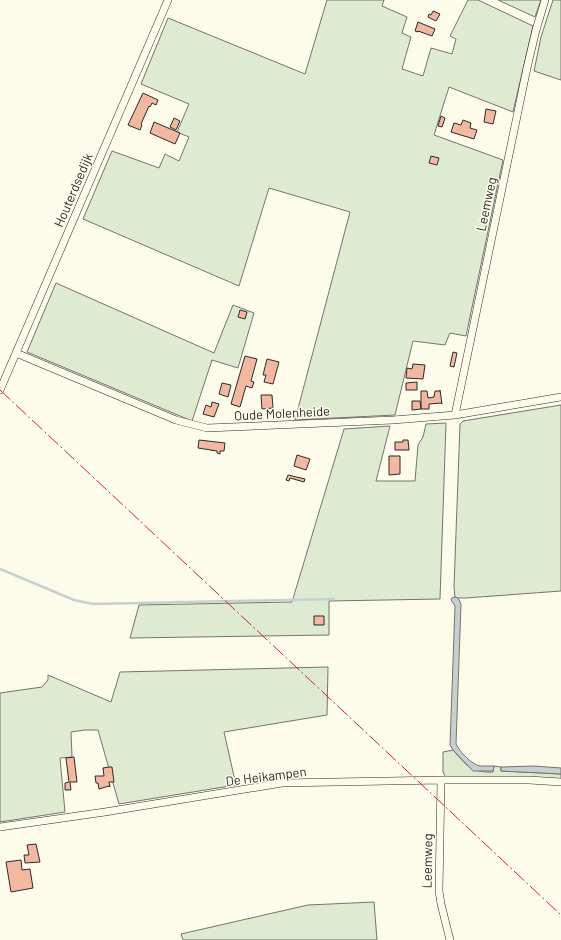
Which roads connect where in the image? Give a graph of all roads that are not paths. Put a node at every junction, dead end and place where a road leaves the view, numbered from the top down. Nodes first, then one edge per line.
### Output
1 (168, 0) edge
2 (545, 0) edge
3 (16, 353) junction
4 (0, 390) edge
5 (561, 397) edge
6 (455, 414) junction
7 (441, 780) junction
8 (561, 782) edge
9 (0, 827) edge
10 (450, 940) edge

1 - 3 street, Houterdsedijk
2 - 6 street, Leemweg
3 - 4 street, Houterdsedijk
3 - 6 street, Oude Molenheide
5 - 6 street, Oude Molenheide
7 - 8 street, De Heikampen
7 - 9 street, De Heikampen
7 - 10 street, Leemweg

